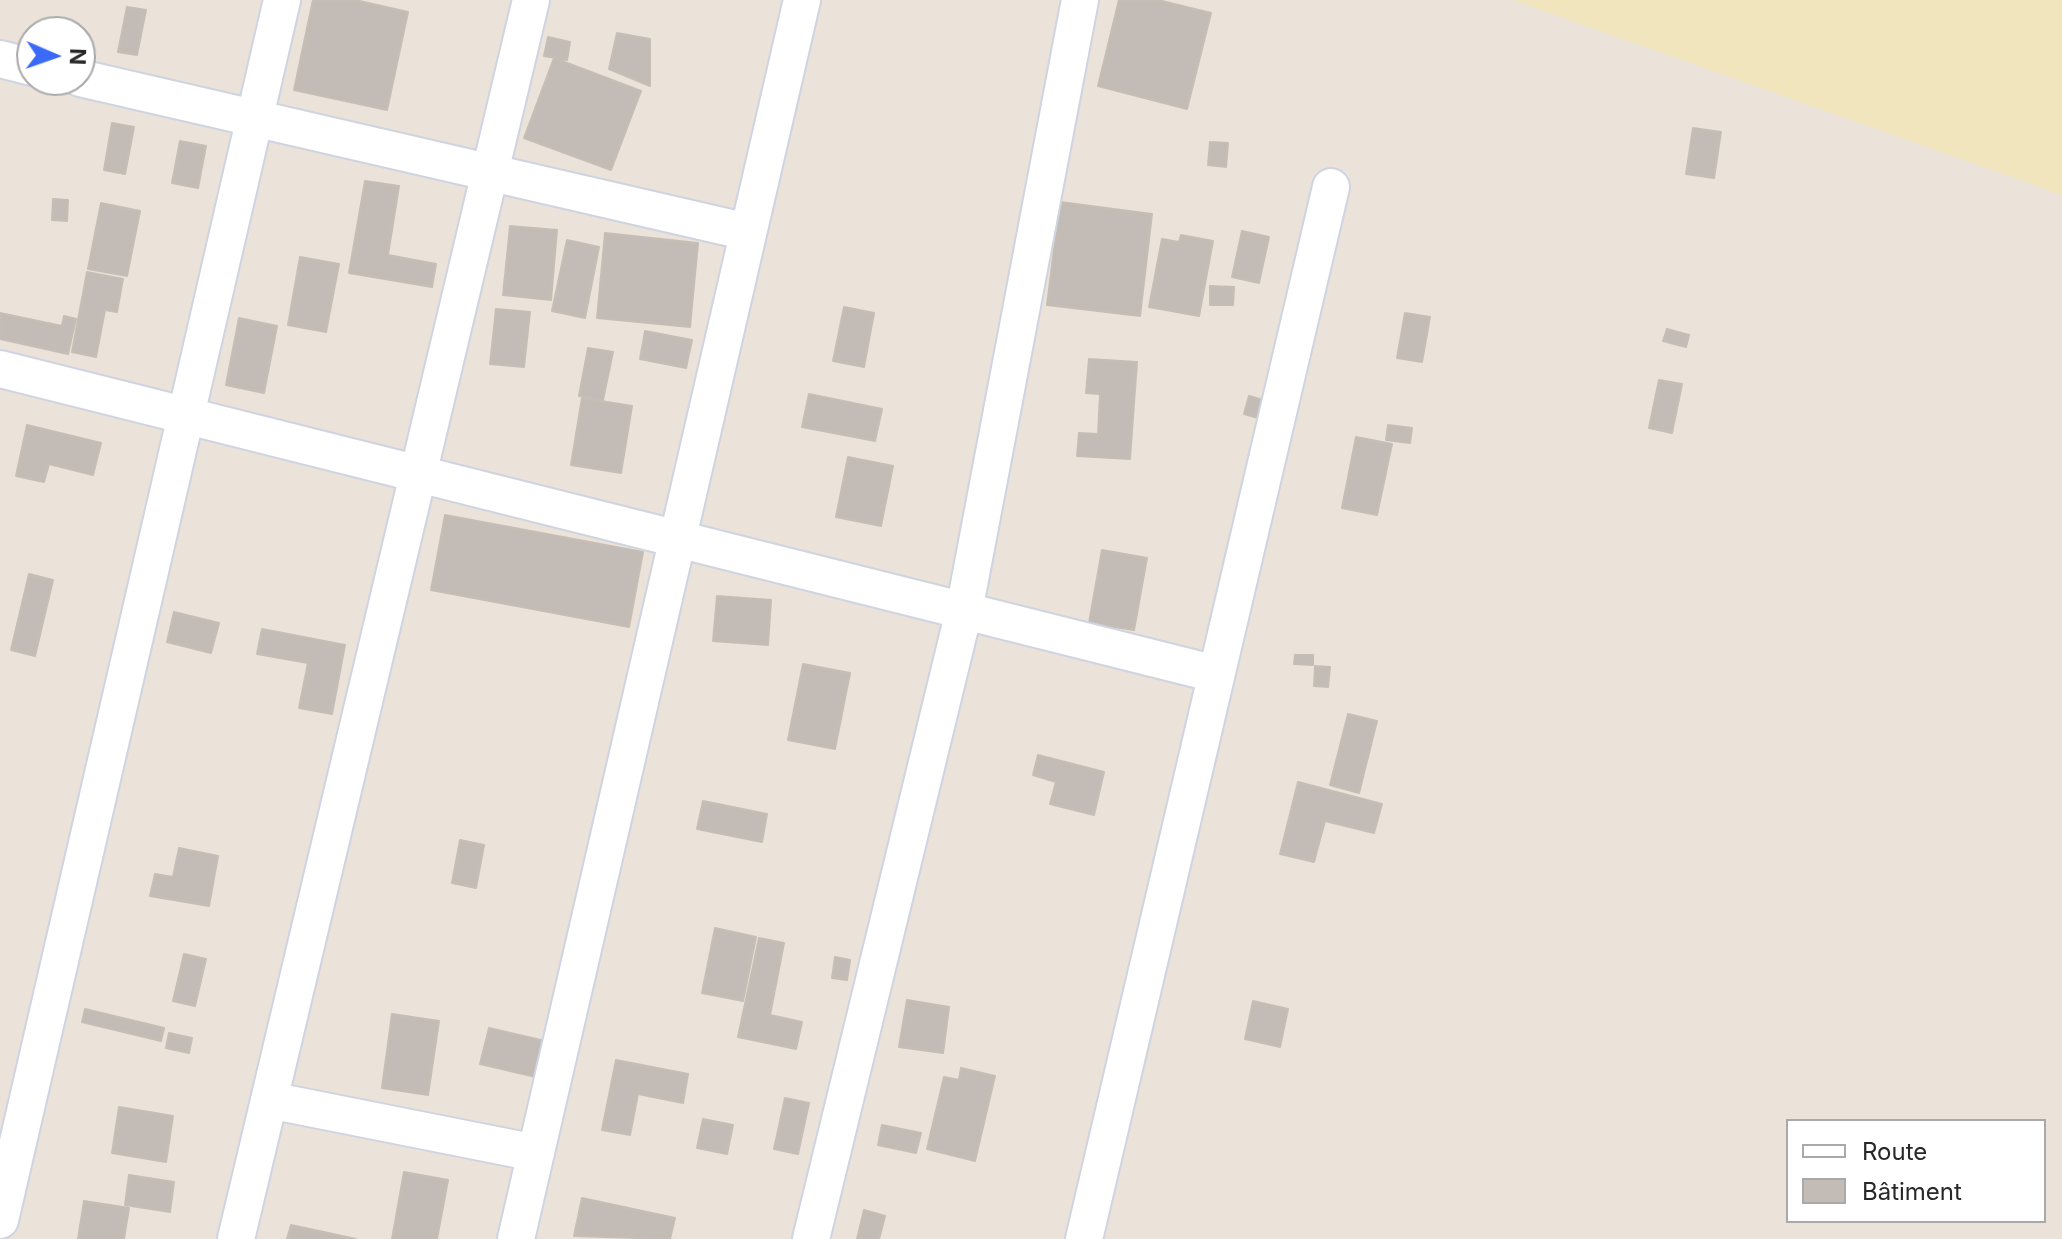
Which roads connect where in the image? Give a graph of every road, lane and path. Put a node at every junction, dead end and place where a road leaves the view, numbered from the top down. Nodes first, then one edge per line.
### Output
1 (282, 0) edge
2 (531, 0) edge
3 (802, 0) edge
4 (1080, 0) edge
5 (96, 82) edge
6 (254, 118) junction
7 (490, 172) junction
8 (1331, 187) dead end
9 (748, 232) junction
10 (0, 369) edge
11 (185, 416) junction
12 (418, 474) junction
13 (678, 539) junction
14 (964, 611) junction
15 (1216, 674) junction
16 (269, 1100) junction
17 (536, 1153) junction
18 (0, 1220) edge
19 (236, 1239) edge
20 (516, 1239) edge
21 (811, 1239) edge
22 (1084, 1239) edge

1 - 6 street
2 - 7 street
3 - 9 street
4 - 14 street
5 - 6 street
6 - 7 street
6 - 11 street
7 - 9 street
7 - 12 street
8 - 15 street
9 - 13 street
10 - 11 street
11 - 12 street
11 - 18 street
12 - 13 street
12 - 16 street
13 - 14 street
13 - 17 street
14 - 15 street
14 - 21 street
15 - 22 street
16 - 17 street
16 - 19 street
17 - 20 street

